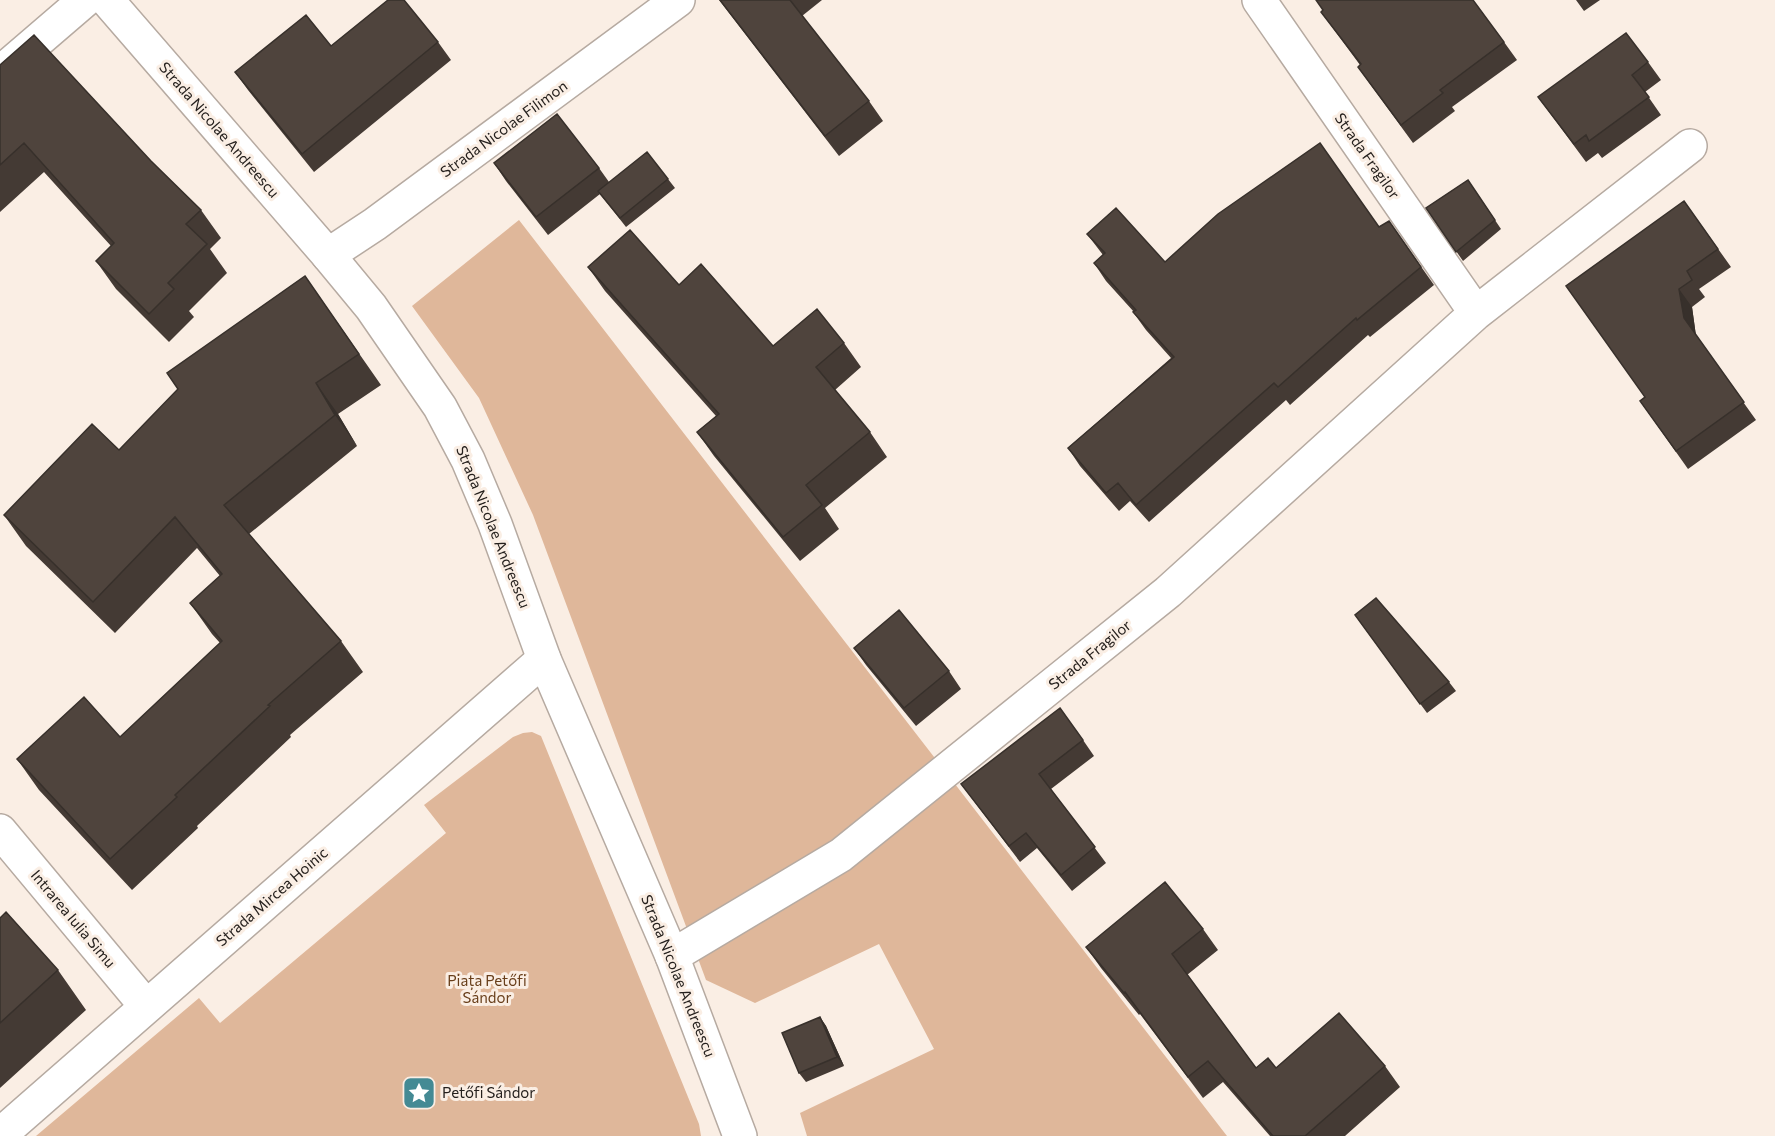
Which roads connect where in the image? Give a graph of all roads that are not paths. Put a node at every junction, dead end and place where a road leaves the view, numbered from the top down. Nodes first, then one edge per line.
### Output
1 (86, 0) edge
2 (107, 0) edge
3 (678, 0) edge
4 (1258, 0) edge
5 (0, 73) edge
6 (1690, 146) dead end
7 (328, 255) junction
8 (1476, 313) junction
9 (544, 659) junction
10 (0, 831) edge
11 (672, 956) junction
12 (147, 1006) junction
13 (0, 1135) edge
14 (740, 1136) edge

1 - 5 street
2 - 7 street, Strada Nicolae Andreescu
3 - 7 street, Strada Nicolae Filimon
4 - 8 street, Strada Fragilor
6 - 8 street, Strada Fragilor
7 - 9 street, Strada Nicolae Andreescu
8 - 11 street, Strada Fragilor
9 - 11 street, Strada Nicolae Andreescu
9 - 12 street, Strada Mircea Hoinic
10 - 12 street, Intrarea Iulia Simu
11 - 14 street, Strada Nicolae Andreescu
12 - 13 street, Strada Mircea Hoinic

